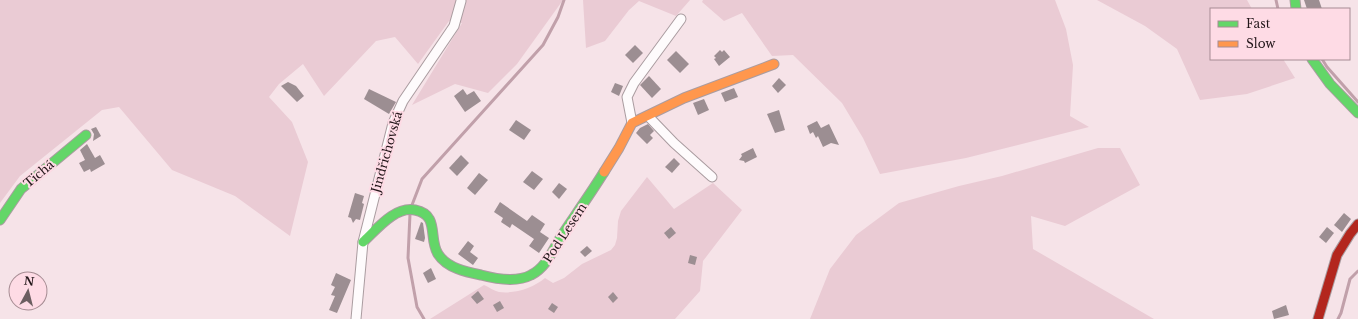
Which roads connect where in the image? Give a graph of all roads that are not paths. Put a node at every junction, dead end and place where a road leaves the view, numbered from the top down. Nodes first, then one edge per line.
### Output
1 (461, 1) edge
2 (681, 19) dead end
3 (1313, 60) edge
4 (774, 64) dead end
5 (1358, 113) edge
6 (648, 116) junction
7 (632, 123) junction
8 (86, 135) dead end
9 (712, 177) dead end
10 (0, 220) edge
11 (1358, 224) edge
12 (363, 242) junction
13 (356, 319) edge
14 (1318, 319) edge

1 - 12 street, Jindřichovská
2 - 7 street
3 - 5 street
4 - 6 street
6 - 7 street
6 - 9 street
7 - 12 street, Pod Lesem
8 - 10 street, Tichá
11 - 14 street
12 - 13 street, Jindřichovská

